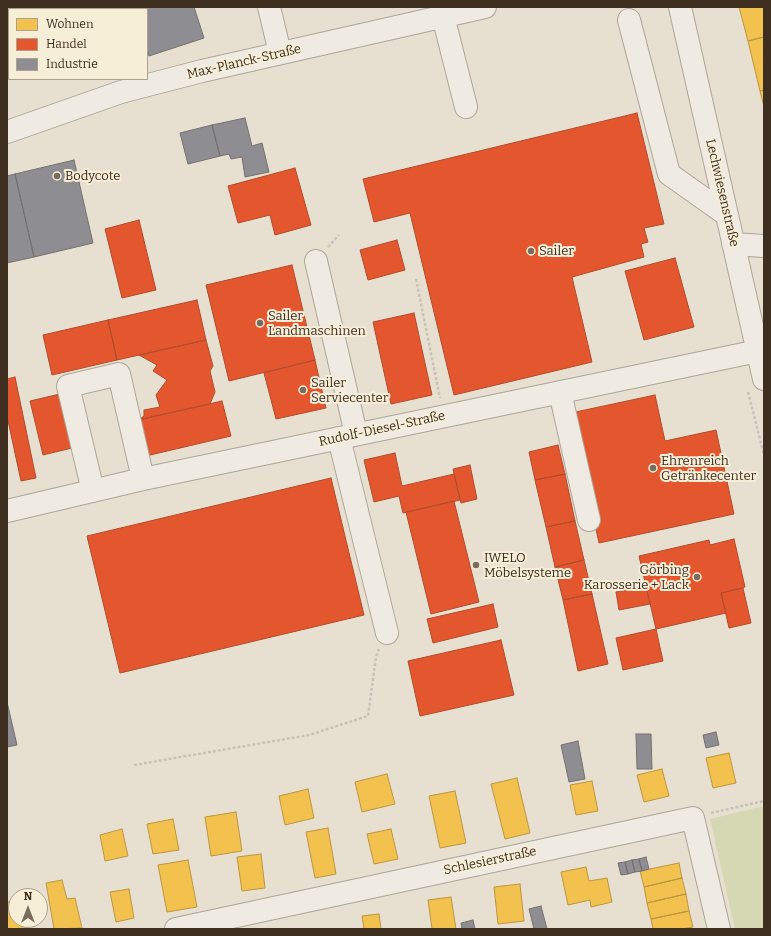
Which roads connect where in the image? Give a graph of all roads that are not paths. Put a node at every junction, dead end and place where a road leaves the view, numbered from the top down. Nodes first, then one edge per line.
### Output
1 (269, 7) edge
2 (485, 7) edge
3 (680, 7) edge
4 (443, 16) junction
5 (629, 20) dead end
6 (280, 53) junction
7 (147, 80) edge
8 (148, 80) edge
9 (118, 86) edge
10 (466, 107) dead end
11 (7, 132) edge
12 (726, 215) junction
13 (733, 244) junction
14 (764, 246) edge
15 (316, 261) dead end
16 (758, 351) junction
17 (755, 382) edge
18 (560, 392) junction
19 (347, 436) junction
20 (143, 479) junction
21 (93, 491) junction
22 (7, 511) edge
23 (589, 520) dead end
24 (387, 632) road end
25 (176, 929) edge
26 (719, 929) edge

1 - 6 street
2 - 4 street, Max-Planck-Straße
3 - 12 street, Lechwiesenstraße
4 - 6 street, Max-Planck-Straße
4 - 10 street
5 - 12 street
6 - 8 street, Max-Planck-Straße
7 - 9 street, Max-Planck-Straße
9 - 11 street, Max-Planck-Straße
12 - 13 street, Lechwiesenstraße
13 - 14 street
13 - 16 street, Lechwiesenstraße
15 - 19 street
16 - 17 street, Lechwiesenstraße
16 - 18 street, Rudolf-Diesel-Straße
18 - 19 street, Rudolf-Diesel-Straße
18 - 23 street
19 - 20 street, Rudolf-Diesel-Straße
19 - 24 street
20 - 21 street, Rudolf-Diesel-Straße
20 - 21 street
21 - 22 street, Rudolf-Diesel-Straße
25 - 26 street, Schlesierstraße

